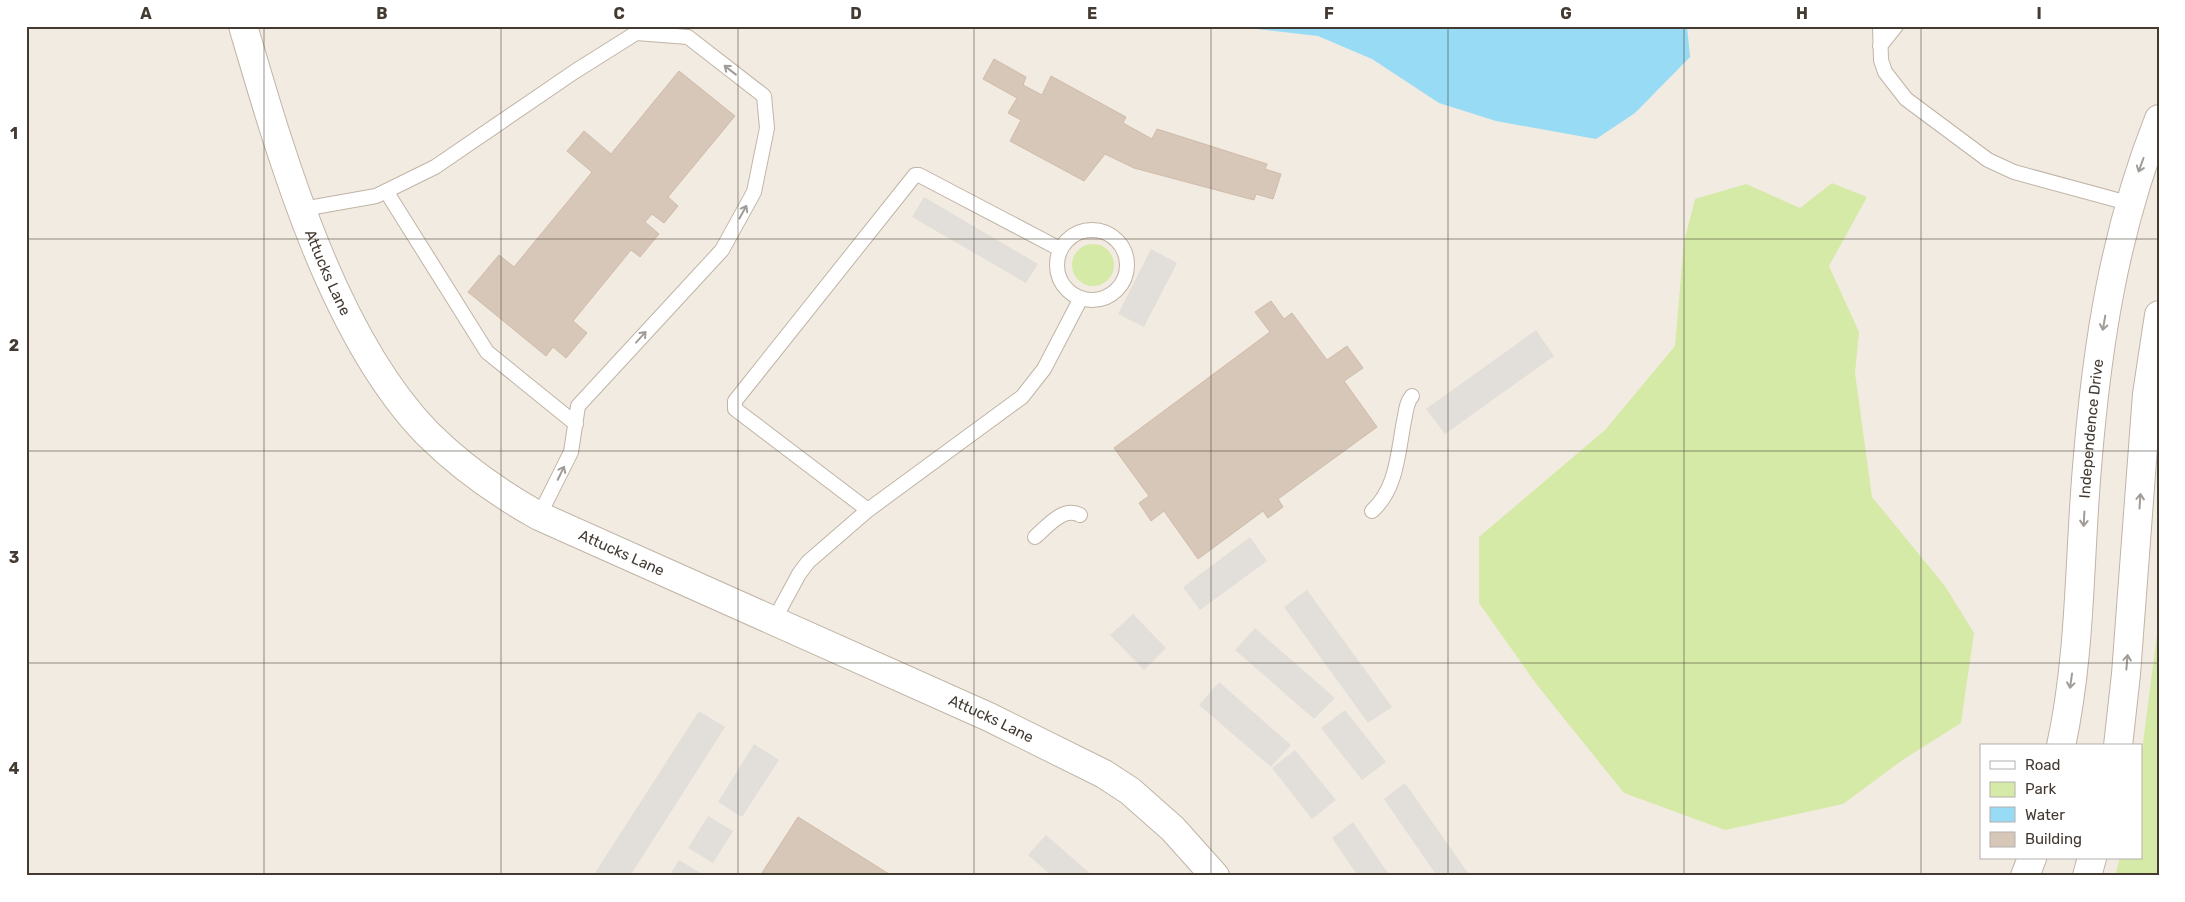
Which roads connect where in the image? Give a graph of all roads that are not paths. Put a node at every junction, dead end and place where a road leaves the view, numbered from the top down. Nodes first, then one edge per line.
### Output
1 (244, 26) edge
2 (1880, 26) edge
3 (1896, 26) edge
4 (1880, 46) junction
5 (2159, 119) edge
6 (386, 191) junction
7 (2128, 203) junction
8 (303, 209) junction
9 (1060, 250) junction
10 (1081, 298) junction
11 (2159, 315) edge
12 (1412, 396) dead end
13 (576, 424) junction
14 (868, 510) junction
15 (1372, 511) dead end
16 (1080, 515) dead end
17 (539, 516) junction
18 (1035, 537) dead end
19 (773, 622) junction
20 (2061, 744) edge
21 (2118, 744) edge
22 (2031, 860) edge
23 (2091, 860) edge
24 (1215, 876) edge
25 (2025, 876) edge
26 (2087, 876) edge

1 - 8 street, Attucks Lane
2 - 4 lane
3 - 4 lane
4 - 7 lane
5 -> 7 street, Independence Drive
6 - 8 lane
6 - 13 lane
13 -> 6 lane
7 -> 20 street, Independence Drive
8 - 17 street, Attucks Lane
9 - 10 lane
9 - 10 lane
9 - 14 lane
10 - 14 lane
21 -> 11 street
12 - 15 lane
17 -> 13 lane
14 - 19 lane
16 - 18 lane
17 - 19 street, Attucks Lane
19 - 24 street, Attucks Lane
22 - 25 street
23 - 26 street

